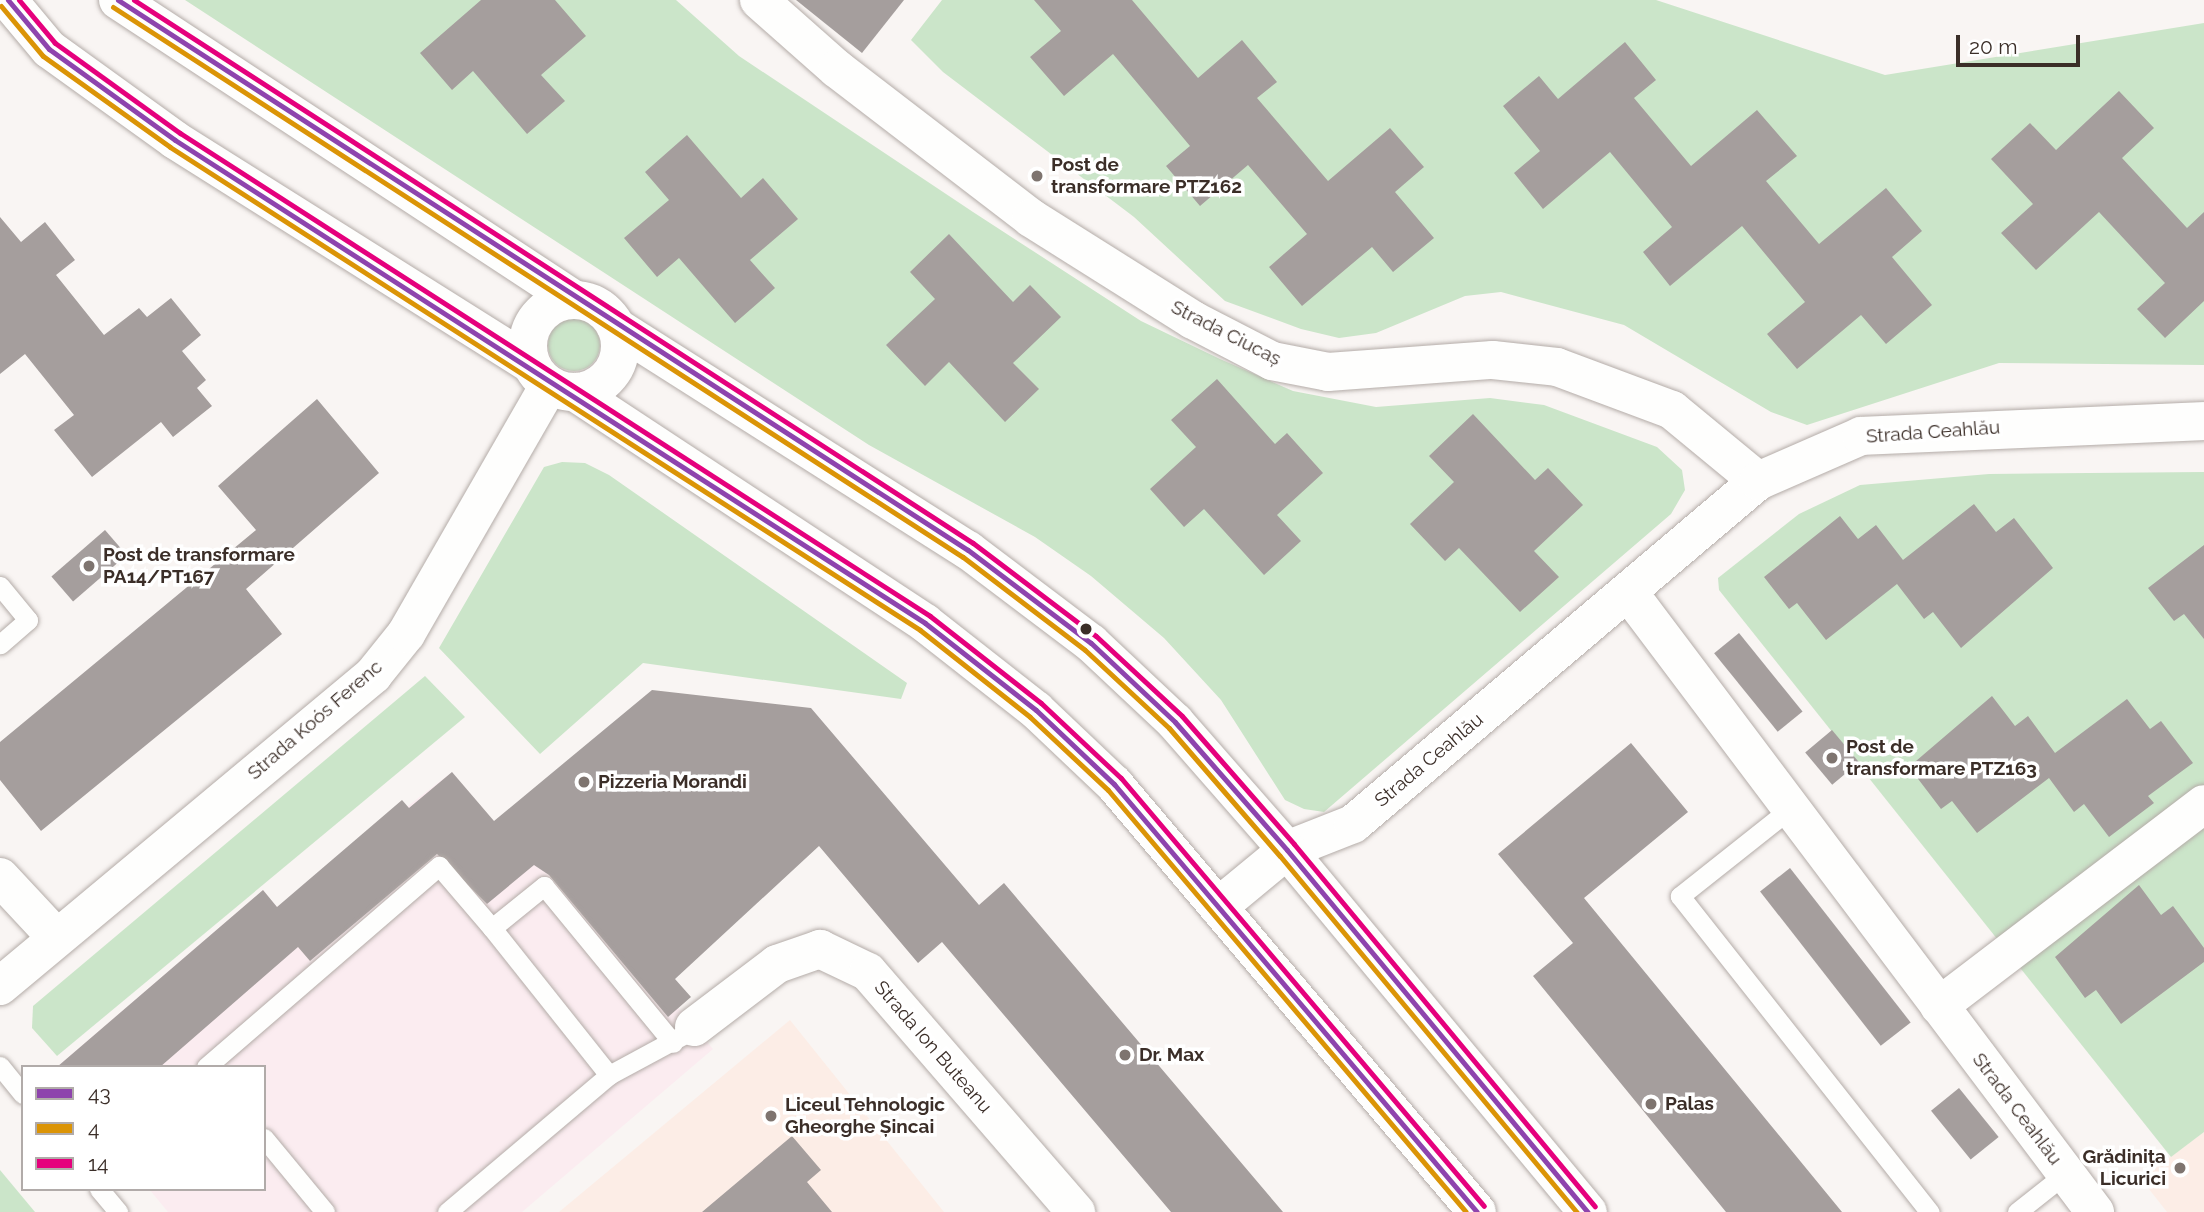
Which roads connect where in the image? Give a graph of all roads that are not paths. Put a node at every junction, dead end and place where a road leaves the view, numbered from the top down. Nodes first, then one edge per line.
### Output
1 (8, 0) edge
2 (118, 0) edge
3 (759, 0) edge
4 (573, 299) junction
5 (617, 327) junction
6 (552, 380) junction
7 (2204, 421) edge
8 (1758, 481) junction
9 (0, 586) edge
10 (1629, 593) junction
11 (0, 644) edge
12 (2204, 804) edge
13 (1791, 808) junction
14 (1287, 850) junction
15 (0, 877) edge
16 (1218, 907) junction
17 (492, 928) junction
18 (56, 937) junction
19 (0, 986) edge
20 (1939, 1006) junction
21 (683, 1035) junction
22 (208, 1065) edge
23 (0, 1066) edge
24 (609, 1074) junction
25 (21, 1092) edge
26 (266, 1140) edge
27 (2065, 1174) junction
28 (101, 1191) edge
29 (118, 1212) edge
30 (325, 1212) edge
31 (447, 1212) edge
32 (1076, 1212) edge
33 (1477, 1212) edge
34 (1588, 1212) edge
35 (1930, 1212) edge
36 (2017, 1212) edge
37 (2095, 1212) edge

1 - 6 street
2 - 4 street
3 - 8 street, Strada Ciucaș
4 - 5 street
4 - 6 street
5 - 6 street
5 - 14 street
6 - 16 street
6 - 18 street, Strada Koós Ferenc
7 - 8 street, Strada Ceahlău
8 - 10 street, Strada Ceahlău
9 - 11 lane
10 - 13 street, Strada Ceahlău
10 - 14 street, Strada Ceahlău
12 - 20 street
13 - 20 street, Strada Ceahlău
13 - 35 lane
14 - 16 street, Strada Ceahlău
14 - 34 street
15 - 18 street
16 - 33 street
17 - 21 lane
17 - 22 lane
17 - 24 lane
18 - 19 street, Strada Koós Ferenc
20 - 27 street, Strada Ceahlău
21 - 24 lane
21 - 32 street, Strada Ion Buteanu
23 - 25 lane
24 - 31 lane
26 - 30 lane
27 - 36 lane
27 - 37 street, Strada Ceahlău
28 - 29 lane

